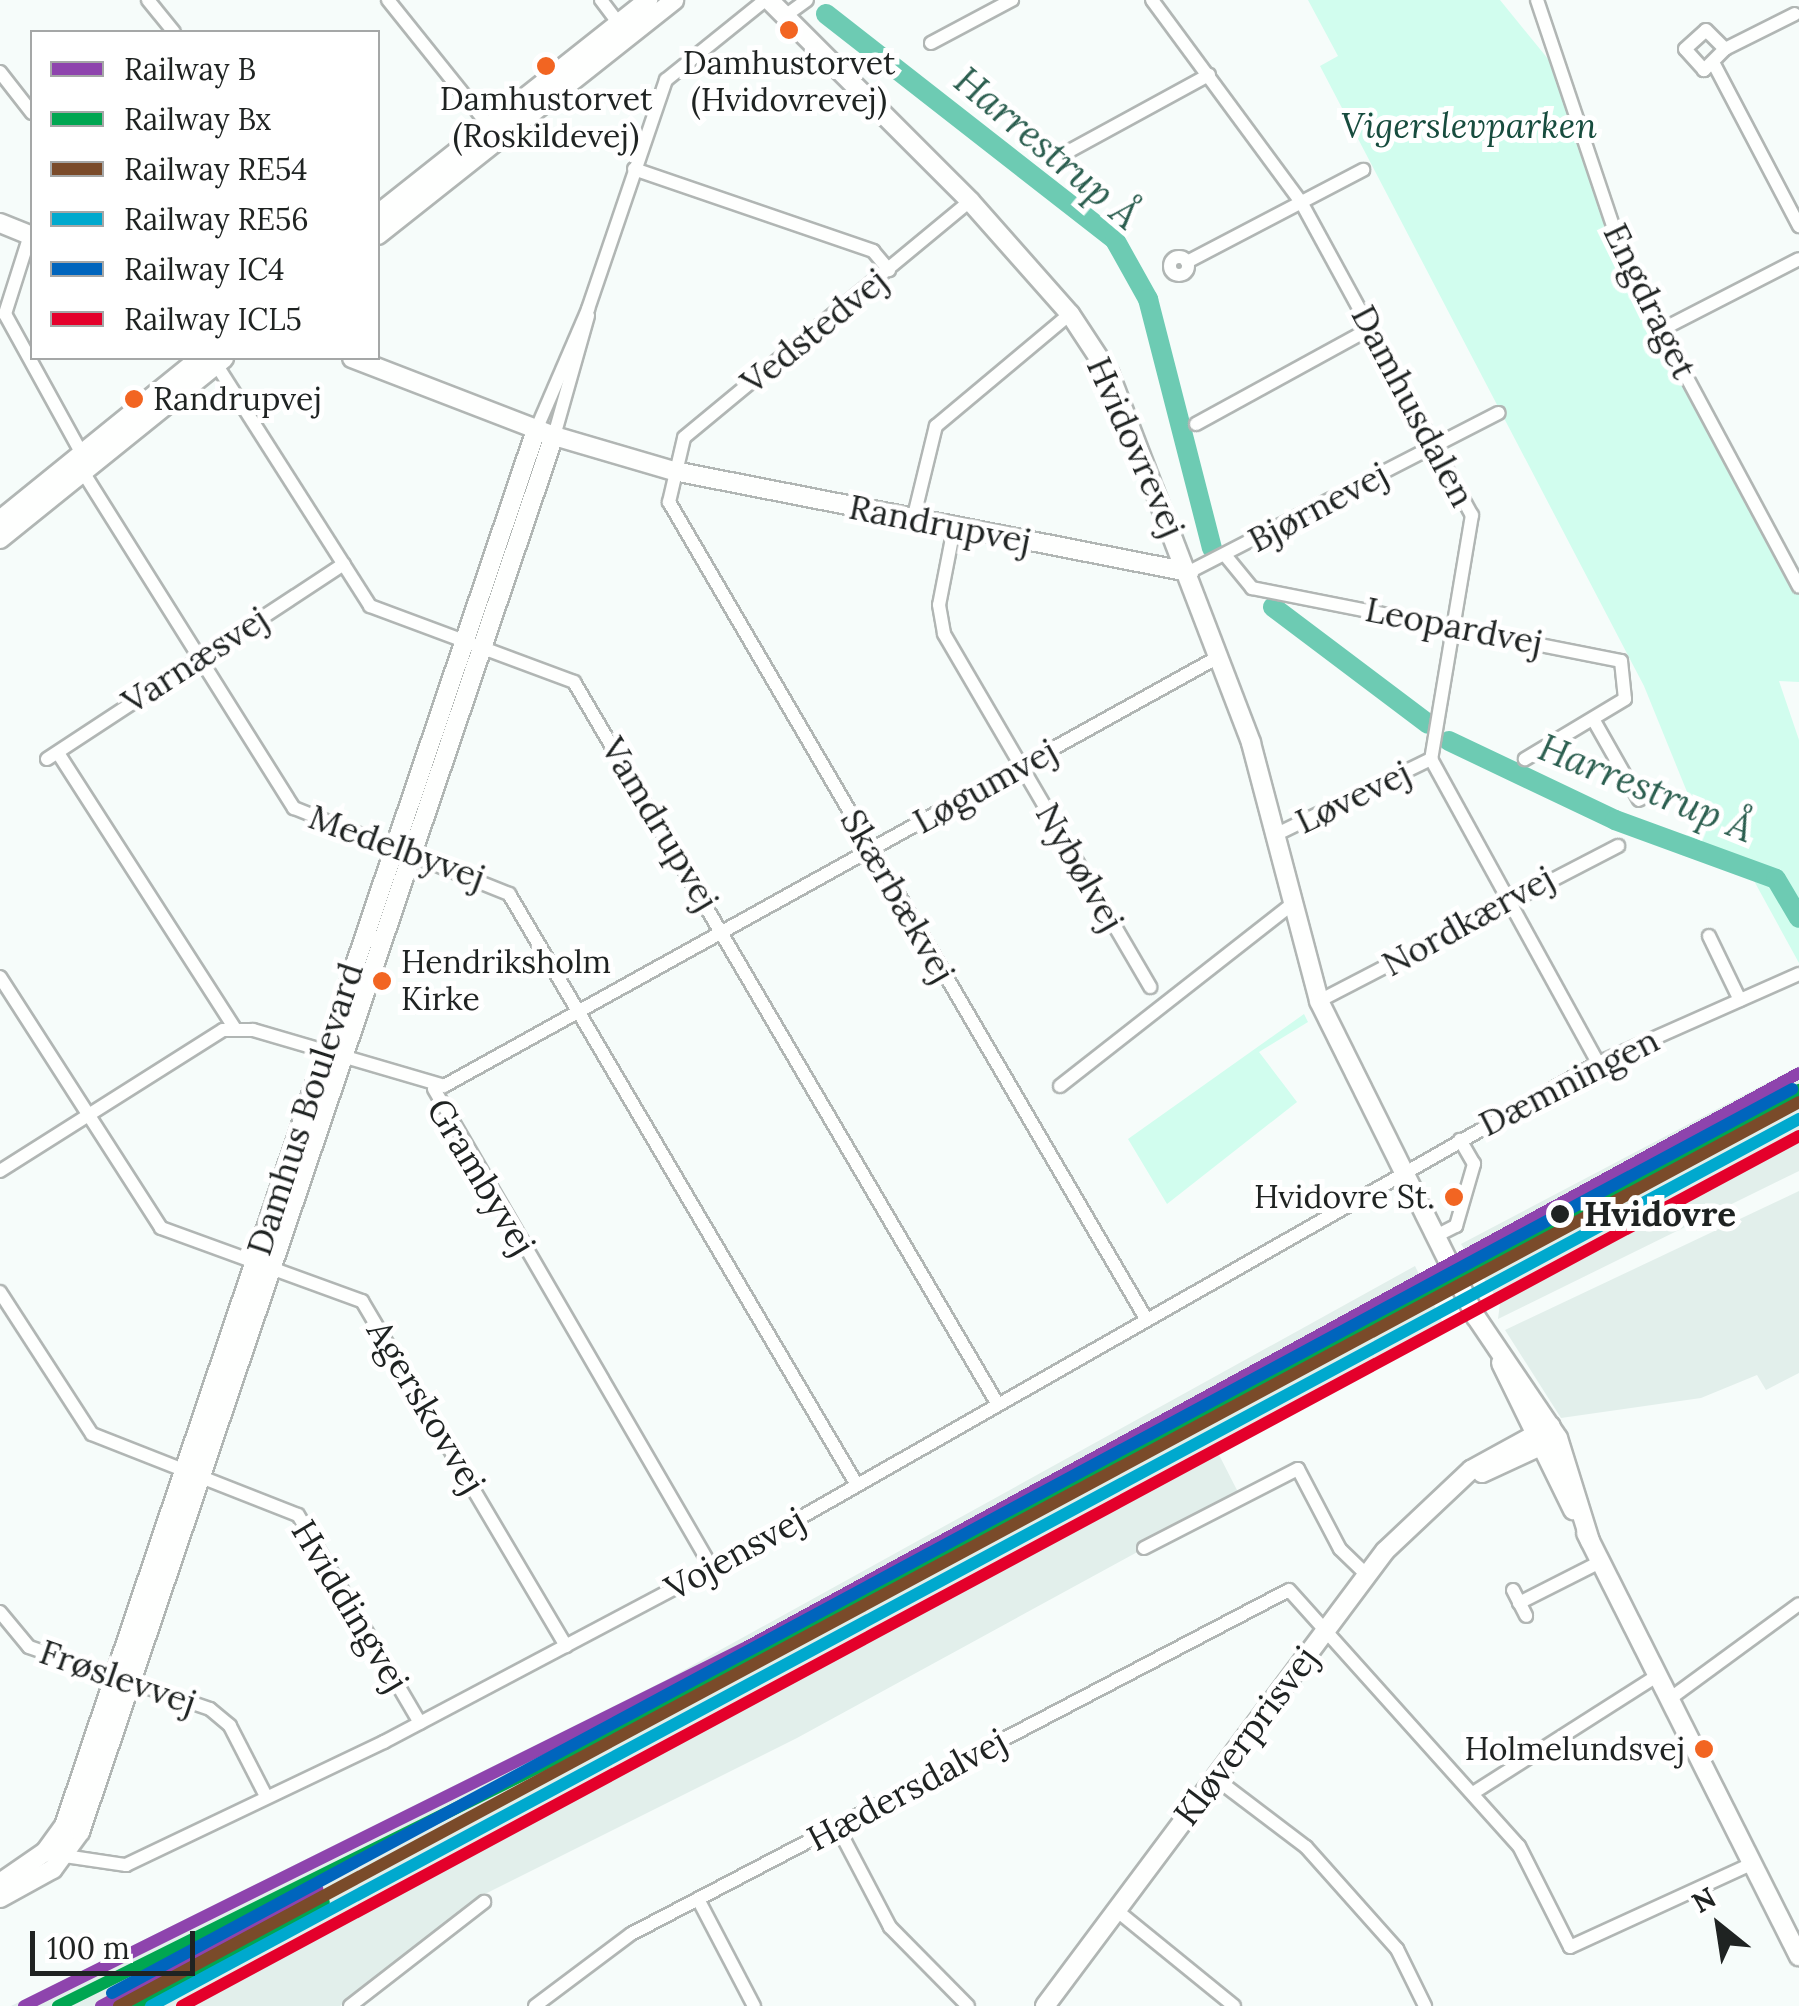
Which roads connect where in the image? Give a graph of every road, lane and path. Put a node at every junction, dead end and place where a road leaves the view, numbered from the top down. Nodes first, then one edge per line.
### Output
1 (148, 0) edge
2 (388, 0) edge
3 (601, 0) edge
4 (648, 0) edge
5 (674, 0) edge
6 (767, 0) edge
7 (807, 0) edge
8 (1010, 0) edge
9 (1152, 0) edge
10 (1536, 0) edge
11 (790, 14) edge
12 (1798, 14) edge
13 (172, 30) edge
14 (624, 30) junction
15 (931, 43) dead end
16 (1725, 50) junction
17 (1715, 66) junction
18 (0, 72) edge
19 (1209, 75) junction
20 (30, 110) edge
21 (488, 125) junction
22 (1051, 161) dead end
23 (634, 169) junction
24 (1363, 170) dead end
25 (970, 200) junction
26 (1301, 202) junction
27 (380, 212) edge
28 (0, 224) edge
29 (1799, 226) edge
30 (380, 233) edge
31 (30, 236) edge
32 (30, 239) edge
33 (1799, 259) edge
34 (1188, 262) dead end
35 (889, 270) junction
36 (1070, 314) junction
37 (1371, 328) junction
38 (1661, 330) junction
39 (213, 360) edge
40 (357, 360) edge
41 (1498, 413) dead end
42 (1196, 424) dead end
43 (544, 433) junction
44 (1434, 446) junction
45 (82, 463) junction
46 (674, 471) junction
47 (0, 520) edge
48 (913, 520) junction
49 (954, 528) junction
50 (0, 538) edge
51 (1226, 555) junction
52 (344, 564) junction
53 (1189, 572) junction
54 (1799, 586) edge
55 (1455, 626) junction
56 (474, 642) junction
57 (200, 654) junction
58 (1220, 656) junction
59 (1593, 719) junction
60 (1431, 759) junction
61 (1525, 760) dead end
62 (1021, 765) junction
63 (1639, 800) dead end
64 (1275, 835) junction
65 (1618, 846) dead end
66 (402, 850) junction
67 (871, 850) junction
68 (1508, 899) junction
69 (1294, 904) junction
70 (723, 932) junction
71 (1709, 936) dead end
72 (1799, 974) edge
73 (0, 977) edge
74 (1150, 986) dead end
75 (1740, 1000) junction
76 (1320, 1002) junction
77 (578, 1012) junction
78 (235, 1029) junction
79 (331, 1057) junction
80 (1598, 1063) junction
81 (1060, 1086) dead end
82 (434, 1089) junction
83 (90, 1115) junction
84 (1460, 1140) junction
85 (0, 1171) edge
86 (1401, 1172) junction
87 (1434, 1237) junction
88 (263, 1264) junction
89 (0, 1292) edge
90 (1145, 1317) junction
91 (1493, 1344) junction
92 (998, 1404) junction
93 (1554, 1432) junction
94 (1535, 1441) junction
95 (183, 1468) junction
96 (204, 1476) junction
97 (857, 1485) junction
98 (1590, 1541) junction
99 (1144, 1548) dead end
100 (1600, 1562) junction
101 (712, 1568) junction
102 (1367, 1575) junction
103 (1520, 1603) dead end
104 (1799, 1604) edge
105 (0, 1612) edge
106 (1327, 1627) junction
107 (566, 1646) junction
108 (1655, 1678) junction
109 (122, 1679) junction
110 (1668, 1700) junction
111 (420, 1723) junction
112 (1215, 1778) junction
113 (1473, 1793) junction
114 (265, 1794) junction
115 (838, 1826) junction
116 (46, 1852) junction
117 (66, 1857) junction
118 (1751, 1864) junction
119 (0, 1883) edge
120 (0, 1898) edge
121 (698, 1899) junction
122 (484, 1902) dead end
123 (1116, 1910) junction
124 (1799, 1956) edge
125 (350, 2006) edge
126 (535, 2006) edge
127 (754, 2006) edge
128 (968, 2006) edge
129 (1045, 2006) edge
130 (1234, 2006) edge
131 (1425, 2006) edge

1 - 13 street
2 - 21 street
3 - 14 street
4 - 14 street
5 - 14 street
6 - 11 street, Hvidovrevej
6 - 23 street, Damhus Boulevard
7 - 11 street
8 - 15 street
9 - 19 street, Damhusdalen
10 - 38 street, Engdraget
11 - 25 street, Hvidovrevej
12 - 16 street
14 - 21 street
14 - 30 street
16 - 17 street
16 - 17 street
17 - 29 street
18 - 20 street
19 - 22 street
19 - 26 street, Damhusdalen
21 - 27 street
23 - 35 street
23 - 43 street, Damhus Boulevard
24 - 26 street
25 - 35 street, Vedstedvej
25 - 36 street, Hvidovrevej
26 - 34 street
26 - 37 street, Damhusdalen
28 - 31 street
32 - 45 street, Medelbyvej
33 - 38 street
35 - 46 street, Vedstedvej
36 - 48 street
36 - 53 street, Hvidovrevej
37 - 42 street
37 - 44 street, Damhusdalen
38 - 54 street, Engdraget
39 - 45 street
39 - 52 street, Vamdrupvej
40 - 43 street, Randrupvej
41 - 44 street, Bjørnevej
43 - 46 street, Randrupvej
43 - 56 street, Damhus Boulevard
44 - 51 street, Bjørnevej
44 - 55 street, Damhusdalen
45 - 47 street
45 - 50 street
45 - 57 street, Medelbyvej
46 - 48 street, Randrupvej
46 - 67 street, Skærbækvej
48 - 49 street, Randrupvej
49 - 53 street, Randrupvej
49 - 62 street, Nybølvej
51 - 53 street, Bjørnevej
51 - 55 street, Leopardvej
52 - 56 street, Vamdrupvej
52 - 57 street, Varnæsvej
53 - 58 street, Hvidovrevej
55 - 59 street, Leopardvej
55 - 60 street, Damhusdalen
56 - 66 street, Damhus Boulevard
56 - 70 street, Vamdrupvej
57 - 66 street, Medelbyvej
57 - 78 street, Varnæsvej
58 - 62 street, Løgumvej
58 - 64 street, Hvidovrevej
59 - 61 street, Leopardvej
59 - 63 street
60 - 64 street, Løvevej
60 - 68 street
62 - 67 street, Løgumvej
62 - 74 street, Nybølvej
64 - 69 street, Hvidovrevej
65 - 68 street, Nordkærvej
66 - 77 street, Medelbyvej
66 - 79 street, Damhus Boulevard
67 - 70 street, Løgumvej
67 - 90 street, Skærbækvej
68 - 76 street, Nordkærvej
68 - 80 street
69 - 76 street, Hvidovrevej
69 - 81 street
70 - 77 street, Løgumvej
70 - 92 street, Vamdrupvej
71 - 75 street
72 - 75 street, Dæmningen
73 - 83 street, Agerskovvej
75 - 80 street, Dæmningen
76 - 86 street, Hvidovrevej
77 - 82 street, Løgumvej
77 - 97 street, Medelbyvej
78 - 79 street, Grambyvej
78 - 83 street
79 - 82 street, Grambyvej
79 - 88 street, Damhus Boulevard
80 - 84 street, Dæmningen
82 - 101 street, Grambyvej
83 - 85 street
83 - 88 street, Agerskovvej
84 - 86 street, Dæmningen
84 - 87 street
86 - 87 street, Hvidovrevej
86 - 90 street, Vojensvej
87 - 91 street, Hvidovrevej
88 - 95 street, Damhus Boulevard
88 - 96 street, Damhus Boulevard
88 - 107 street, Agerskovvej
89 - 95 street, Hviddingvej
90 - 92 street, Vojensvej
91 - 93 street, Hvidovrevej
91 - 94 street, Hvidovrevej
92 - 97 street, Vojensvej
93 - 94 street, Kløverprisvej
93 - 98 street, Hvidovrevej
94 - 98 street, Hvidovrevej
94 - 102 street, Kløverprisvej
95 - 96 street, Hviddingvej
95 - 109 street, Damhus Boulevard
96 - 109 street, Damhus Boulevard
96 - 111 street, Hviddingvej
97 - 101 street, Vojensvej
98 - 100 street, Hvidovrevej
99 - 102 street
100 - 103 street
100 - 108 street, Hvidovrevej
101 - 107 street, Vojensvej
102 - 106 street, Kløverprisvej
104 - 110 street
105 - 109 street, Frøslevvej
106 - 112 street, Kløverprisvej
106 - 113 street
106 - 115 street, Hædersdalvej
107 - 111 street, Vojensvej
108 - 110 street, Hvidovrevej
108 - 113 street
109 - 114 street, Frøslevvej
109 - 116 street, Damhus Boulevard
109 - 117 street, Damhus Boulevard
110 - 118 street, Hvidovrevej
111 - 114 street, Vojensvej
112 - 123 street, Kløverprisvej
112 - 131 street
113 - 118 street
114 - 117 street, Vojensvej
115 - 121 street, Hædersdalvej
115 - 128 street
116 - 117 street, Vojensvej
116 - 119 street
117 - 120 street
118 - 124 street, Hvidovrevej
121 - 126 street, Hædersdalvej
121 - 127 street
122 - 125 street
123 - 129 street, Kløverprisvej
123 - 130 street

